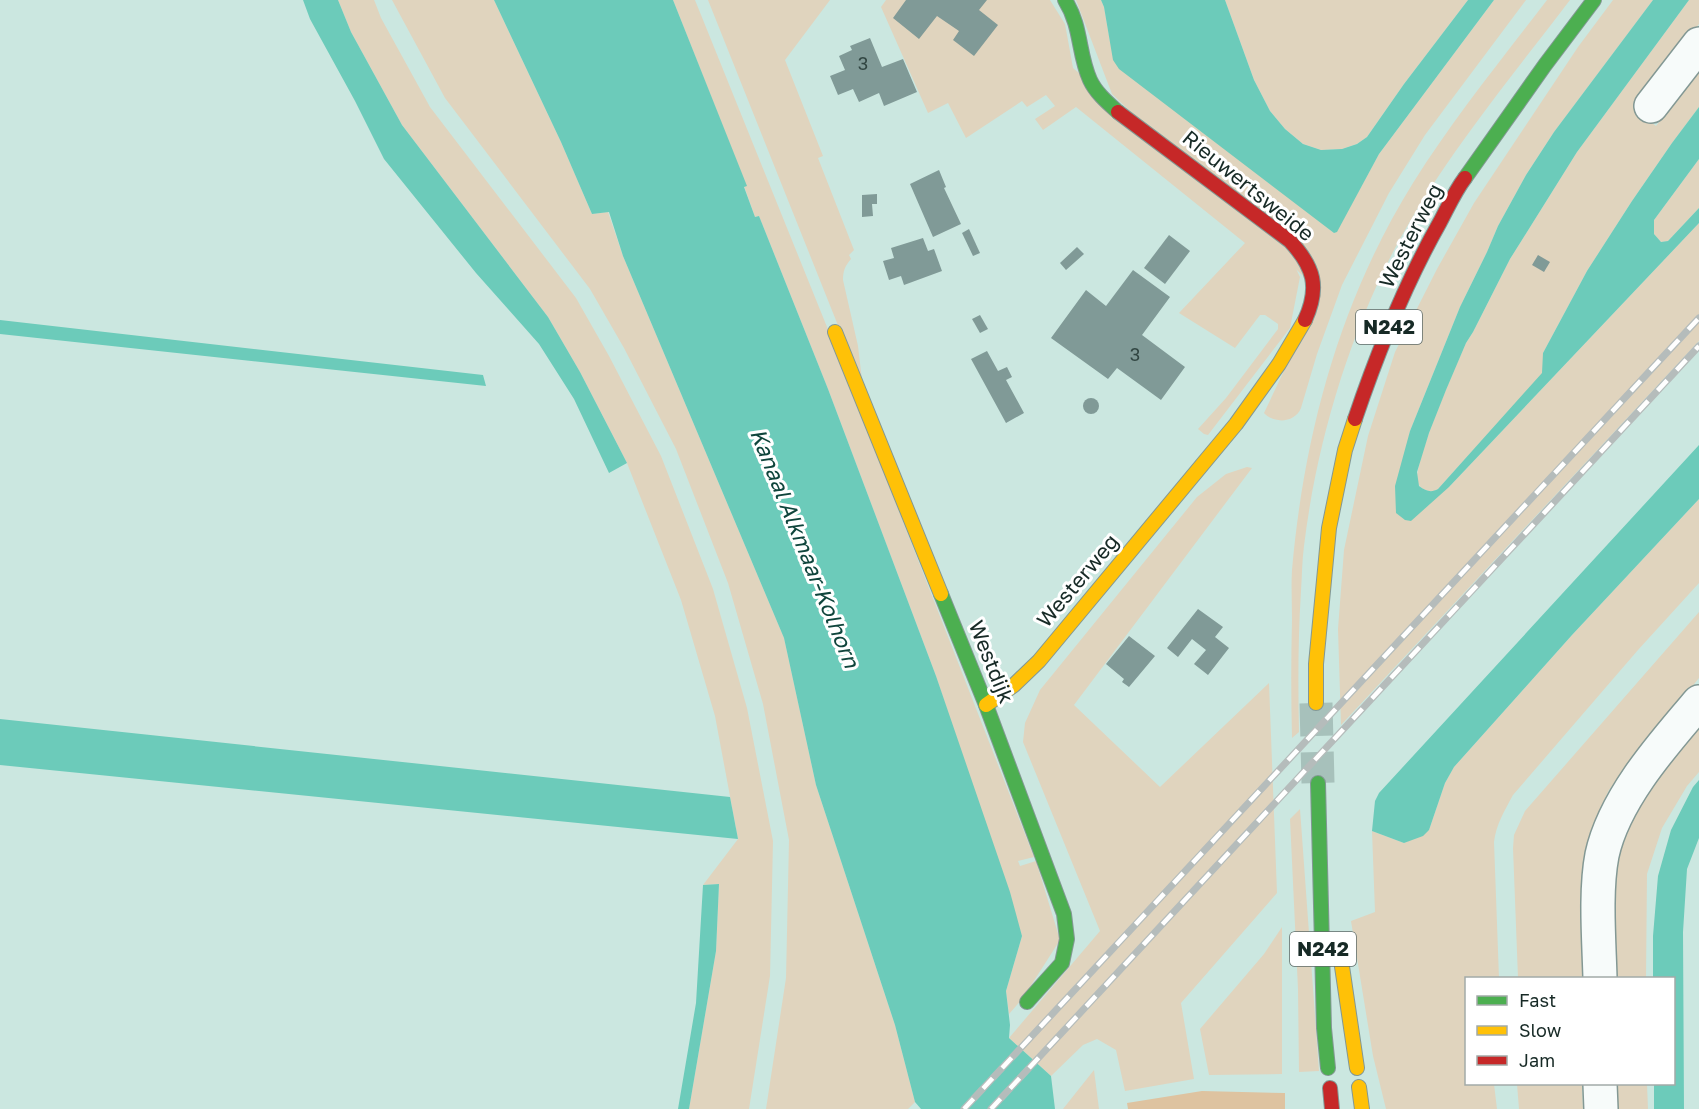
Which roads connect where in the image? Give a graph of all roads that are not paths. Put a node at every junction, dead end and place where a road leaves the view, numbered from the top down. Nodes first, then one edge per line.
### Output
1 (1065, 0) edge
2 (1594, 0) edge
3 (1699, 44) edge
4 (1652, 106) dead end
5 (835, 332) dead end
6 (1240, 420) joint
7 (1699, 702) edge
8 (1316, 703) tunnel mouth
9 (986, 705) junction
10 (1318, 783) tunnel mouth
11 (1320, 830) junction
12 (1335, 918) dead end
13 (1338, 940) dead end
14 (1600, 977) edge
15 (1027, 1002) dead end
16 (1328, 1068) dead end
17 (1357, 1068) dead end
18 (1600, 1085) edge
19 (1359, 1087) dead end
20 (1330, 1088) dead end
21 (1332, 1109) edge
22 (1362, 1109) edge
23 (1601, 1109) edge

1 - 6 street, Rieuwertsweide
2 - 8 street, Westerweg / N242
3 - 4 street
5 - 9 street, Westdijk
6 - 9 street, Westerweg
7 - 14 street
9 - 15 street, Westdijk
10 - 11 street, N242
11 - 12 street, N242
11 - 16 street, N242
13 - 17 street, N242
18 - 23 street
19 - 22 street
20 - 21 street

